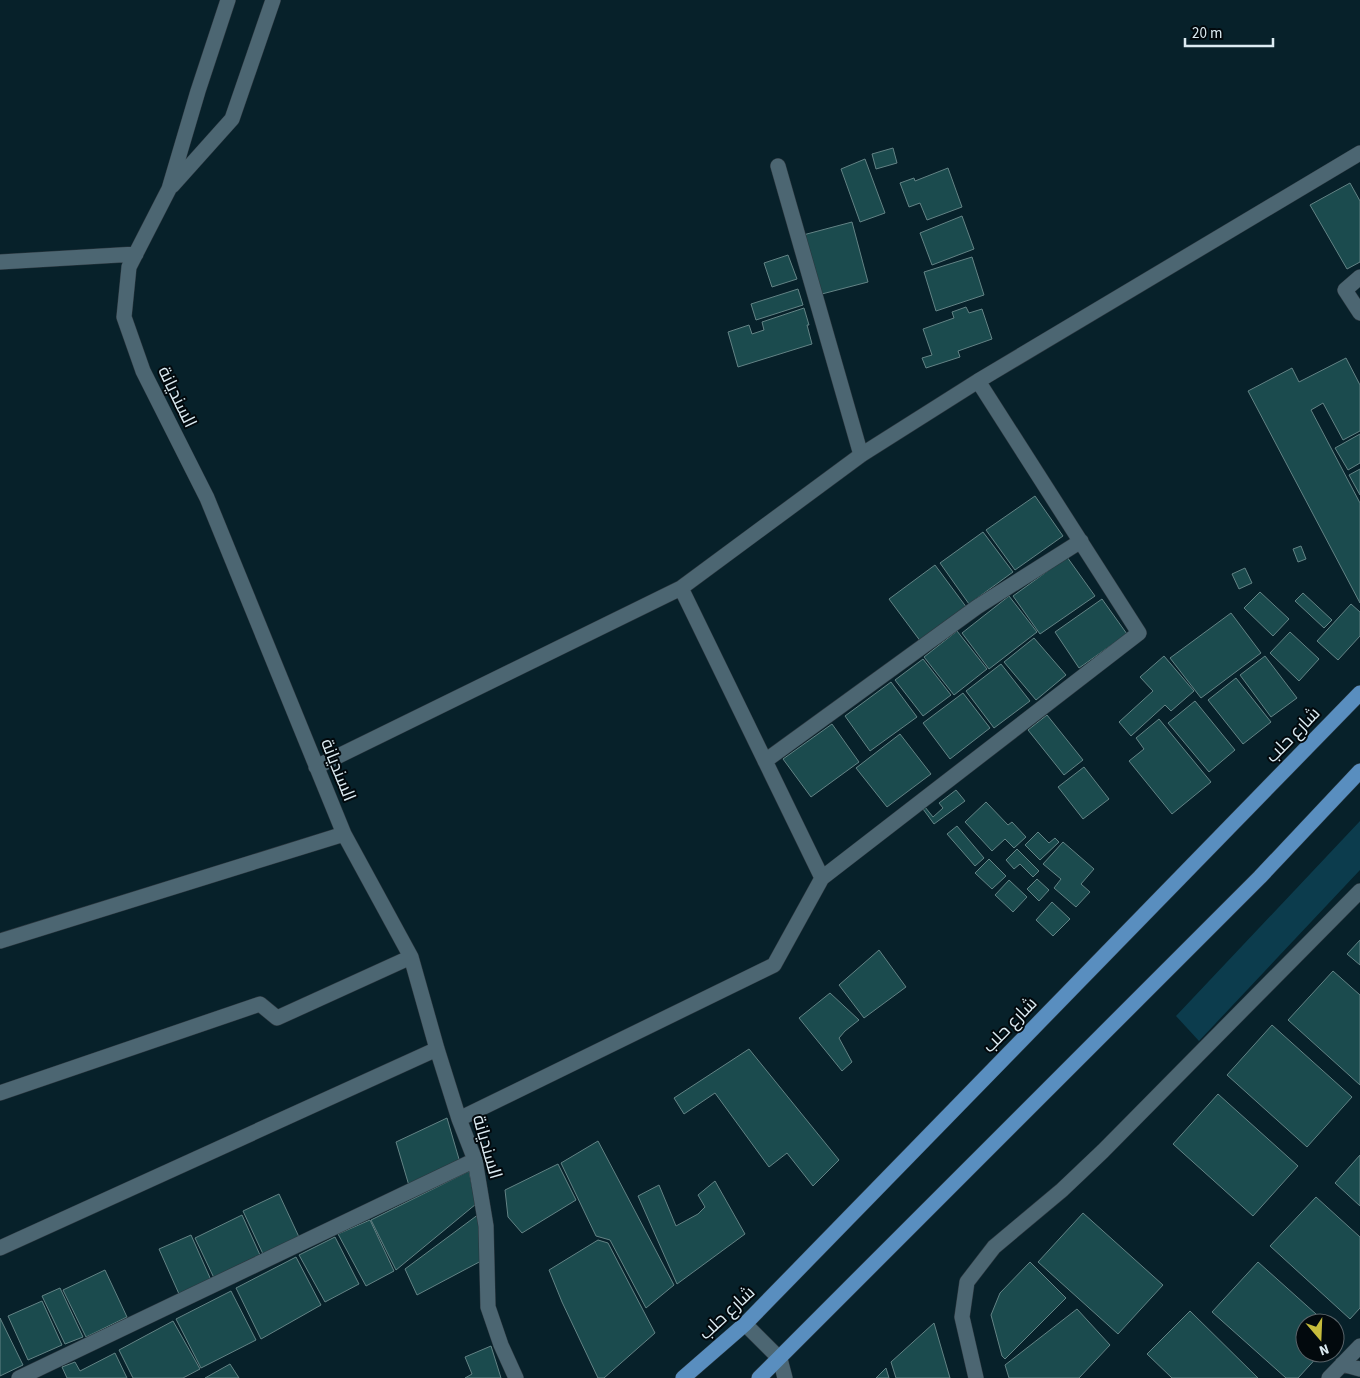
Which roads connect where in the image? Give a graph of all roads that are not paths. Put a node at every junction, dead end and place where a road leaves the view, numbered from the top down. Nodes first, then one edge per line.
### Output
1 (228, 0) edge
2 (273, 0) edge
3 (1360, 153) edge
4 (778, 166) dead end
5 (169, 189) junction
6 (136, 254) junction
7 (0, 262) edge
8 (1360, 277) edge
9 (1360, 313) edge
10 (978, 381) junction
11 (861, 455) junction
12 (1081, 541) junction
13 (681, 588) junction
14 (1360, 693) edge
15 (765, 761) junction
16 (316, 767) junction
17 (1360, 771) edge
18 (344, 834) junction
19 (822, 878) junction
20 (1360, 892) edge
21 (0, 941) edge
22 (411, 957) junction
23 (437, 1049) junction
24 (0, 1093) edge
25 (459, 1119) junction
26 (475, 1160) junction
27 (0, 1248) edge
28 (745, 1324) junction
29 (1360, 1346) edge
30 (780, 1359) junction
31 (1342, 1364) junction
32 (1360, 1369) edge
33 (19, 1378) edge
34 (516, 1378) edge
35 (683, 1378) edge
36 (760, 1378) edge
37 (785, 1378) edge
38 (976, 1378) edge
39 (1329, 1378) edge

1 - 5 street
2 - 5 street
3 - 10 street
4 - 11 street
5 - 6 street, السنديانة
6 - 7 street
6 - 16 street, السنديانة
8 - 9 street
10 - 11 street
10 - 12 street
11 - 13 street
12 - 15 street
12 - 19 street
13 - 15 street
13 - 16 street
14 - 28 main road, شارع حلب
15 - 19 street
16 - 18 street, السنديانة
17 - 30 main road
18 - 21 street
18 - 22 street, السنديانة
19 - 25 street
20 - 38 street
22 - 23 street, السنديانة
22 - 24 street
23 - 25 street, السنديانة
23 - 27 street
25 - 26 street, السنديانة
26 - 33 street
26 - 34 street, السنديانة
28 - 30 street
28 - 35 main road, شارع حلب
29 - 31 street
30 - 36 main road
30 - 37 street
31 - 32 street
31 - 39 street

